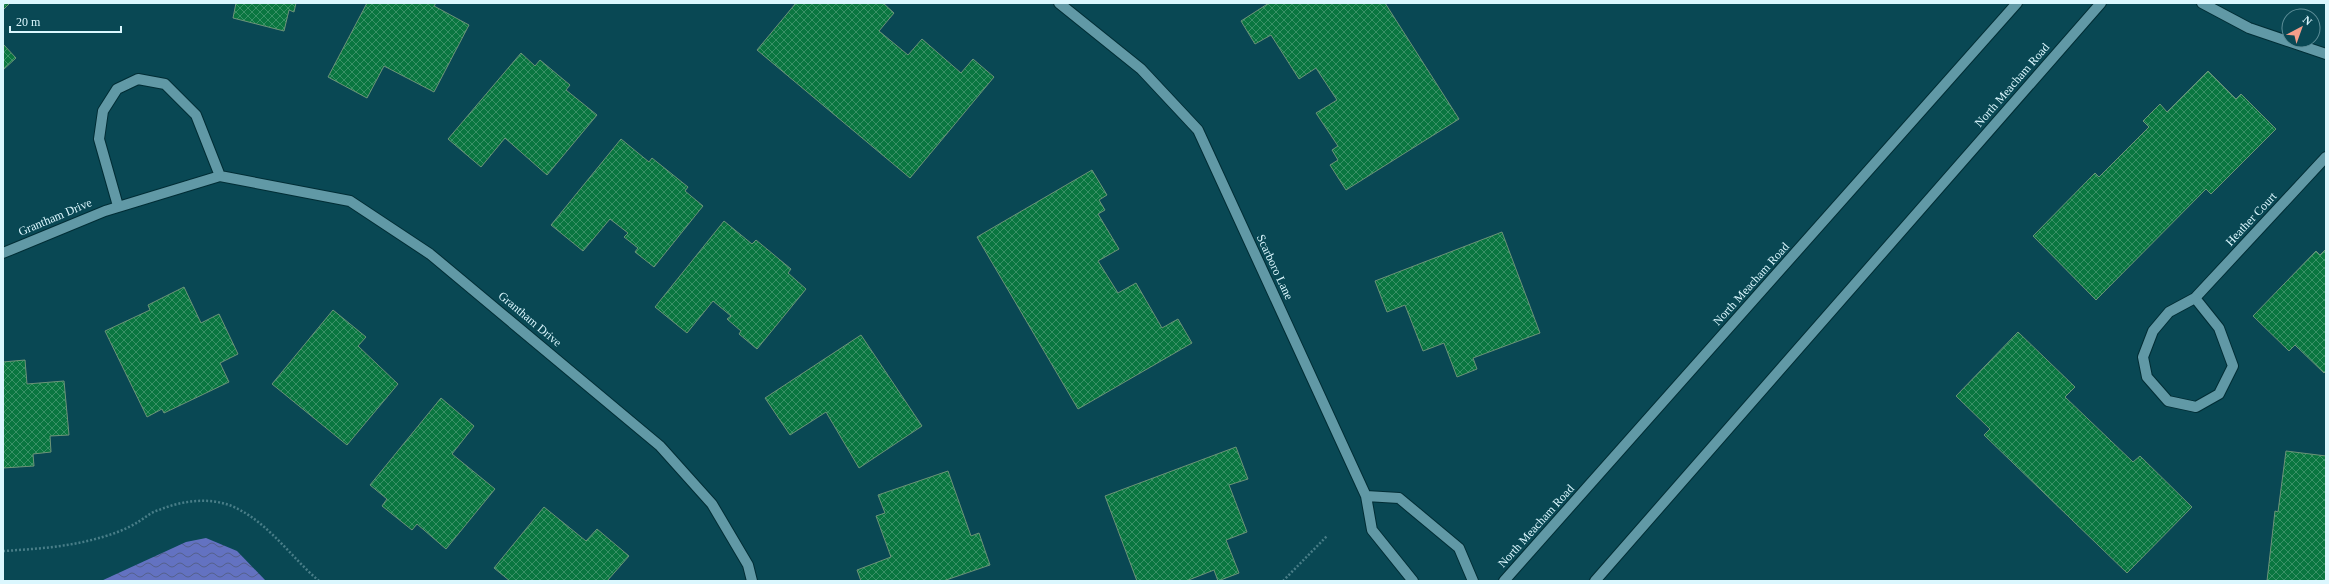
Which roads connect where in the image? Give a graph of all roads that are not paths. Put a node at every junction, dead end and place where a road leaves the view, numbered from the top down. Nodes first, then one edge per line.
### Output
1 (1059, 3) edge
2 (2017, 3) edge
3 (2101, 3) edge
4 (2202, 3) edge
5 (2326, 54) edge
6 (2326, 157) edge
7 (220, 176) junction
8 (118, 206) junction
9 (3, 253) edge
10 (2195, 298) junction
11 (1366, 496) junction
12 (752, 581) edge
13 (1413, 581) edge
14 (1473, 581) edge
15 (1504, 581) edge
16 (1595, 581) edge

1 - 11 street, Scarboro Lane
2 - 15 street, North Meacham Road
3 - 16 street, North Meacham Road
4 - 5 street
6 - 10 street, Heather Court
7 - 8 street, Grantham Drive
7 - 8 street
7 - 12 street, Grantham Drive
8 - 9 street, Grantham Drive
10 - 10 street, Heather Court
11 - 13 street, Scarboro Lane
11 - 14 street

